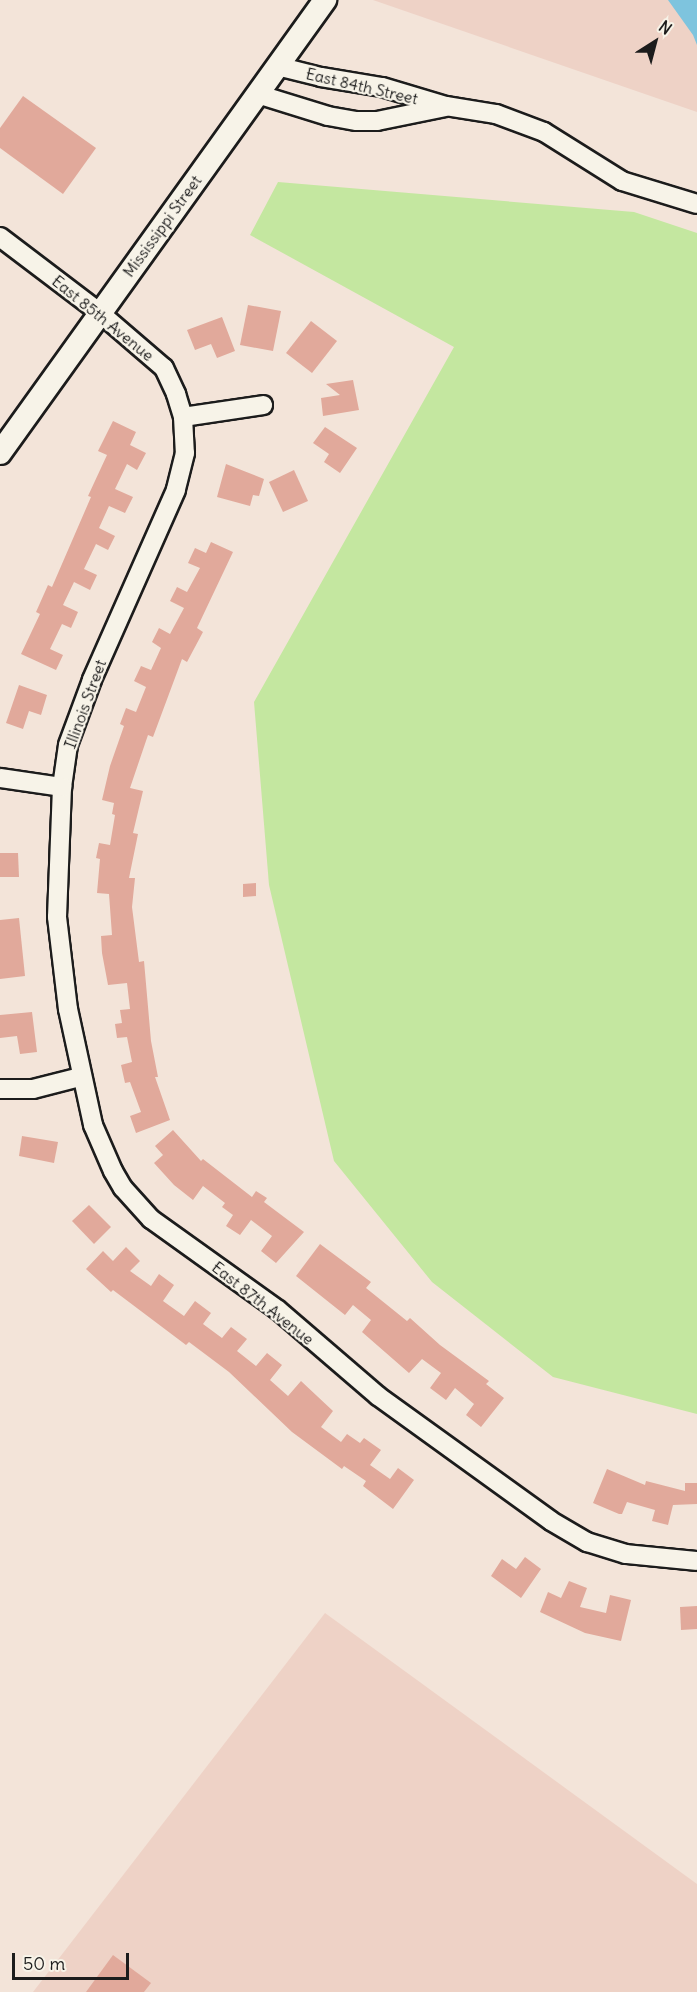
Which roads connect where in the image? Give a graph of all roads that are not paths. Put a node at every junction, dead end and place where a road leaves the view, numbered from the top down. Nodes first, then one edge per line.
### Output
1 (325, 0) edge
2 (277, 66) junction
3 (257, 94) junction
4 (446, 106) junction
5 (697, 204) edge
6 (0, 237) edge
7 (100, 313) junction
8 (263, 405) dead end
9 (183, 417) junction
10 (0, 453) edge
11 (0, 778) edge
12 (62, 787) junction
13 (80, 1077) junction
14 (0, 1089) edge
15 (697, 1561) edge

1 - 2 street, Mississippi Street
2 - 3 street, Mississippi Street
2 - 4 street, East 84th Street
3 - 4 street, East 84th Street
3 - 7 street, Mississippi Street
4 - 5 street, East 84th Street
6 - 7 street, East 85th Avenue
7 - 9 street, East 85th Avenue
7 - 10 street, Mississippi Street
8 - 9 street
9 - 12 street, Illinois Street
11 - 12 street
12 - 13 street, Illinois Street
13 - 14 street
13 - 15 street, East 87th Avenue

